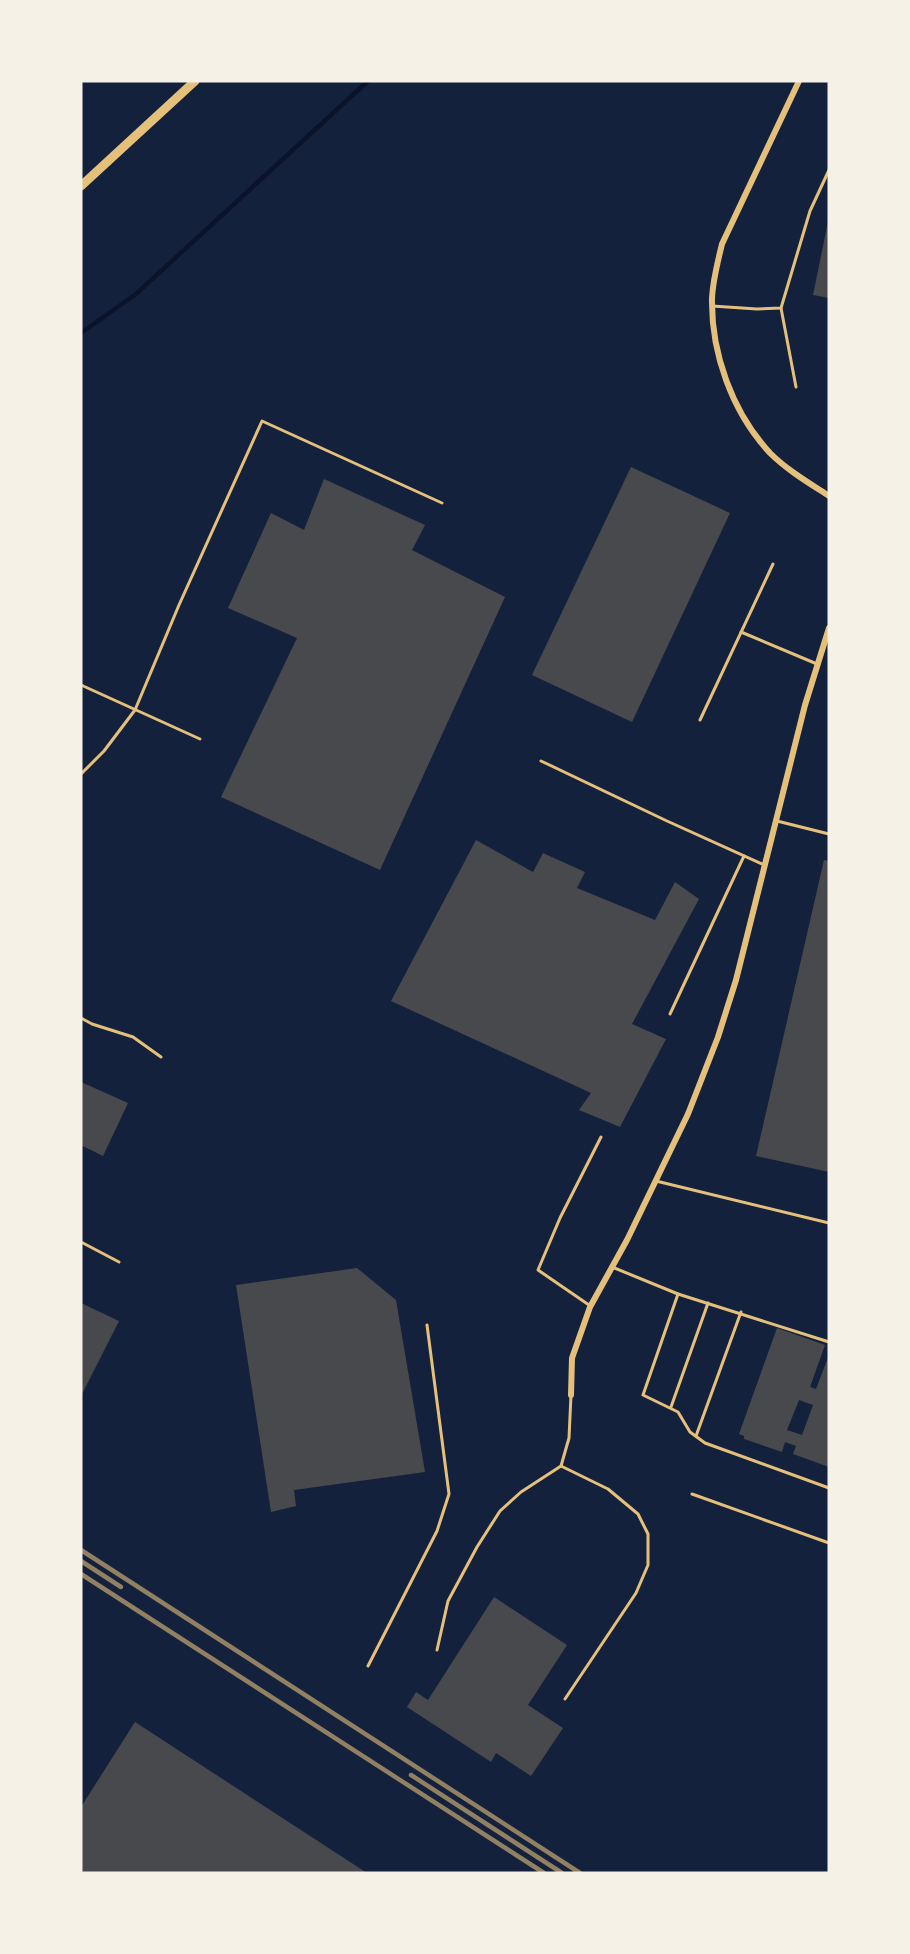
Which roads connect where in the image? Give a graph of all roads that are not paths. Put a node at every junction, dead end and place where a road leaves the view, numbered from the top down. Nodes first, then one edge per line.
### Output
1 (195, 81) edge
2 (799, 81) edge
3 (829, 170) edge
4 (81, 186) edge
5 (712, 306) junction
6 (781, 308) junction
7 (796, 387) dead end
8 (829, 496) edge
9 (442, 503) dead end
10 (773, 564) dead end
11 (829, 628) edge
12 (741, 632) junction
13 (818, 664) junction
14 (81, 685) edge
15 (135, 710) junction
16 (700, 720) dead end
17 (200, 740) dead end
18 (541, 760) dead end
19 (81, 774) edge
20 (775, 820) junction
21 (829, 834) edge
22 (744, 856) junction
23 (764, 865) junction
24 (670, 1014) dead end
25 (81, 1018) edge
26 (161, 1057) dead end
27 (601, 1137) dead end
28 (655, 1181) junction
29 (829, 1223) edge
30 (81, 1242) edge
31 (118, 1262) dead end
32 (612, 1268) junction
33 (678, 1293) junction
34 (708, 1303) junction
35 (590, 1306) junction
36 (741, 1312) junction
37 (428, 1325) dead end
38 (829, 1342) edge
39 (571, 1395) joint
40 (671, 1407) junction
41 (696, 1436) junction
42 (561, 1466) junction
43 (829, 1488) edge
44 (692, 1494) dead end
45 (829, 1543) edge
46 (437, 1650) dead end
47 (368, 1666) dead end
48 (565, 1699) dead end

1 - 4 main road
2 - 5 street
3 - 6 lane
5 - 6 lane
5 - 8 street
6 - 7 lane
9 - 15 lane
10 - 12 lane
11 - 13 street
12 - 13 lane
12 - 16 lane
13 - 20 street
14 - 15 lane
15 - 17 lane
15 - 19 lane
18 - 22 lane
20 - 21 lane
20 - 23 street
22 - 23 lane
22 - 24 lane
23 - 28 street
25 - 26 lane
27 - 35 lane
28 - 29 lane
28 - 32 street
30 - 31 lane
32 - 33 lane
32 - 35 street
33 - 34 lane
33 - 40 lane
34 - 36 lane
34 - 40 lane
35 - 39 street
36 - 38 lane
36 - 41 lane
37 - 47 lane
39 - 42 lane
40 - 41 lane
41 - 43 lane
42 - 46 lane
42 - 48 lane
44 - 45 lane

